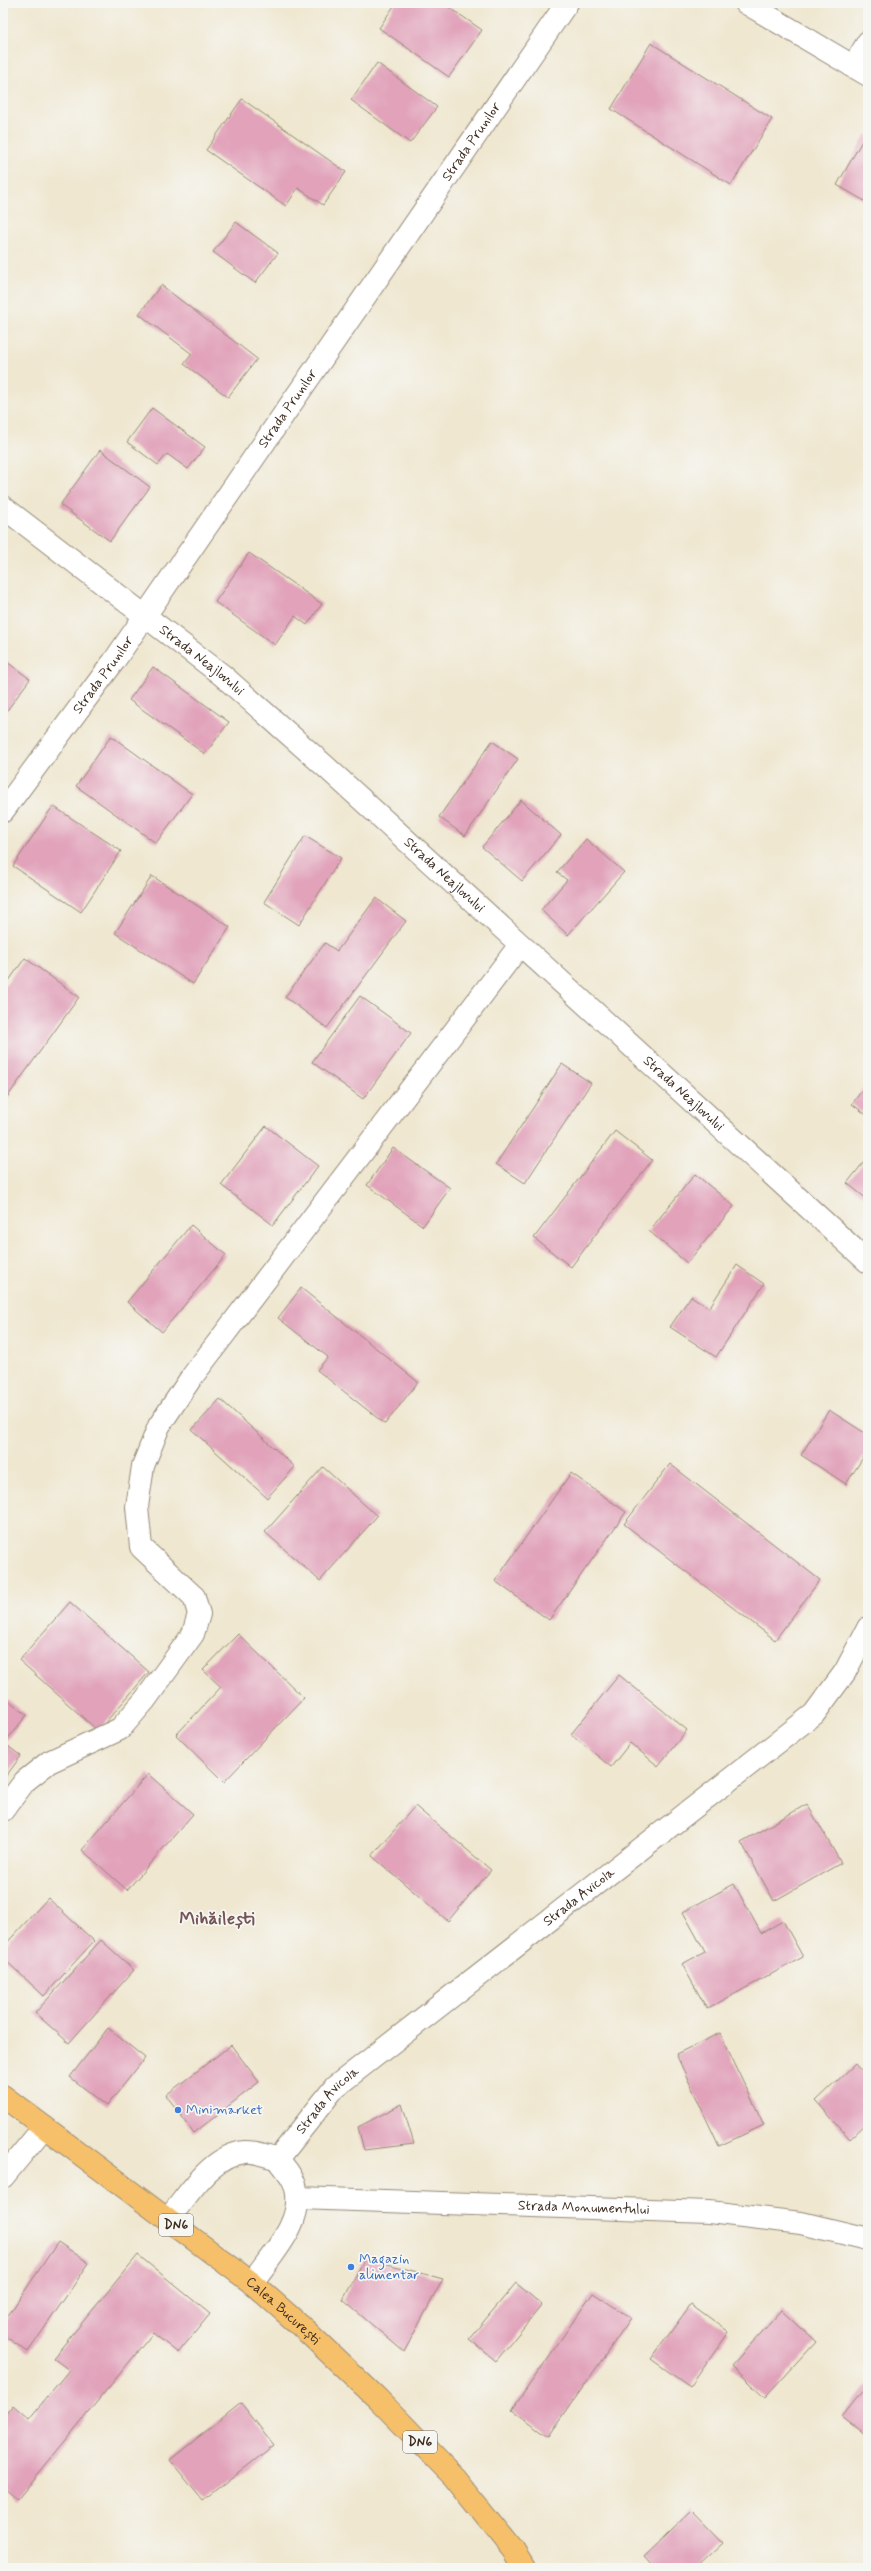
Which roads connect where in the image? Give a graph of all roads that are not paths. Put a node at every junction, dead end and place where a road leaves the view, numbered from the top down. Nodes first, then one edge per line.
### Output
1 (567, 3) edge
2 (746, 3) edge
3 (868, 42) edge
4 (861, 71) edge
5 (3, 507) edge
6 (146, 615) junction
7 (3, 811) edge
8 (520, 945) junction
9 (868, 1262) edge
10 (866, 1636) edge
11 (3, 1810) edge
12 (3, 2096) edge
13 (44, 2127) junction
14 (278, 2159) junction
15 (3, 2177) edge
16 (298, 2198) junction
17 (168, 2219) junction
18 (868, 2239) edge
19 (252, 2283) junction
20 (524, 2568) edge

1 - 6 street, Strada Prunilor
2 - 4 street
3 - 4 street
5 - 6 street, Strada Neajlovului
6 - 7 street, Strada Prunilor
6 - 8 street, Strada Neajlovului
8 - 9 street, Strada Neajlovului
8 - 11 street
10 - 14 street, Strada Avicola
12 - 13 main road, Calea București / DN6
13 - 15 street
13 - 17 main road, Calea București / DN6
14 - 16 street
14 - 17 street
16 - 18 street, Strada Monumentului
16 - 19 street
17 - 19 main road, Calea București / DN6
19 - 20 main road, Calea București / DN6

